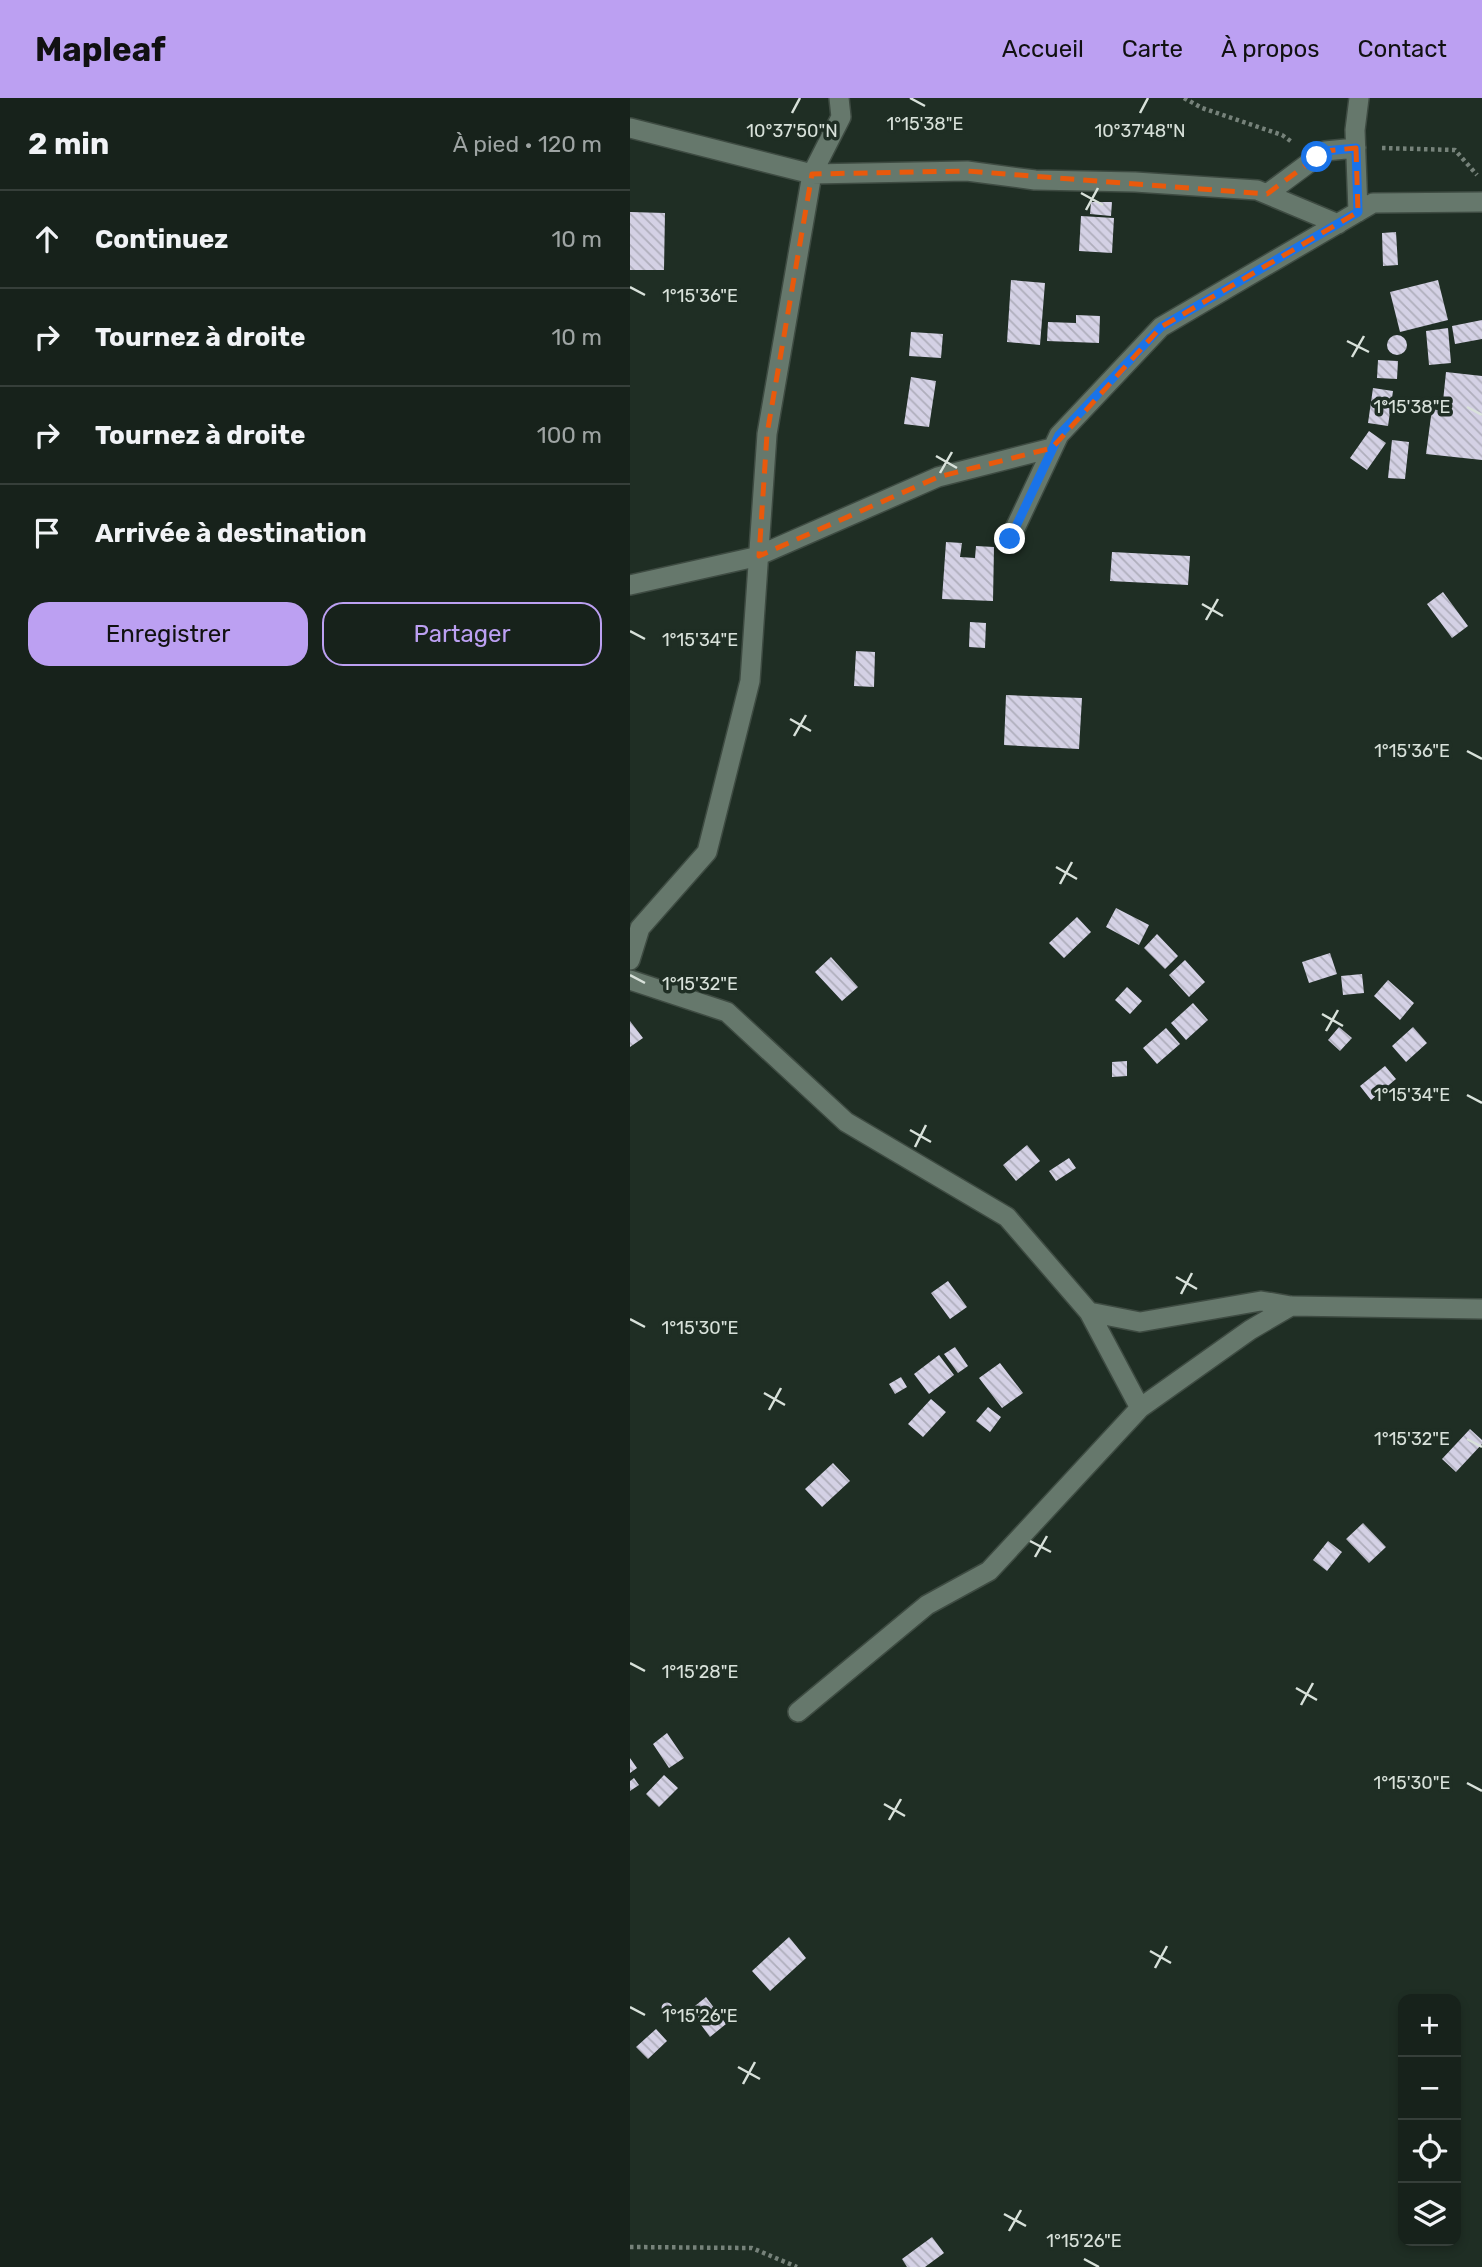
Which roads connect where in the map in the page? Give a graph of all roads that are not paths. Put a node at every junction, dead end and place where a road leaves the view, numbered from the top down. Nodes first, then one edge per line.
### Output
1 (839, 98) edge
2 (1359, 98) edge
3 (630, 128) edge
4 (1356, 148) junction
5 (813, 174) junction
6 (1267, 194) junction
7 (1482, 202) edge
8 (1358, 212) junction
9 (1338, 224) junction
10 (1052, 448) junction
11 (1010, 539) dead end
12 (759, 555) junction
13 (630, 585) edge
14 (630, 960) edge
15 (630, 980) edge
16 (1292, 1306) junction
17 (1482, 1309) edge
18 (1088, 1312) junction
19 (1140, 1408) junction
20 (798, 1712) dead end

1 - 5 street
2 - 4 street
3 - 5 street
4 - 6 street
4 - 8 street
5 - 6 street
5 - 12 street
6 - 9 street
7 - 8 street
8 - 9 street
9 - 10 street
10 - 11 street
10 - 12 street
12 - 13 street
12 - 14 street
15 - 18 street
16 - 17 street
16 - 18 street
16 - 19 street
18 - 19 street
19 - 20 street

